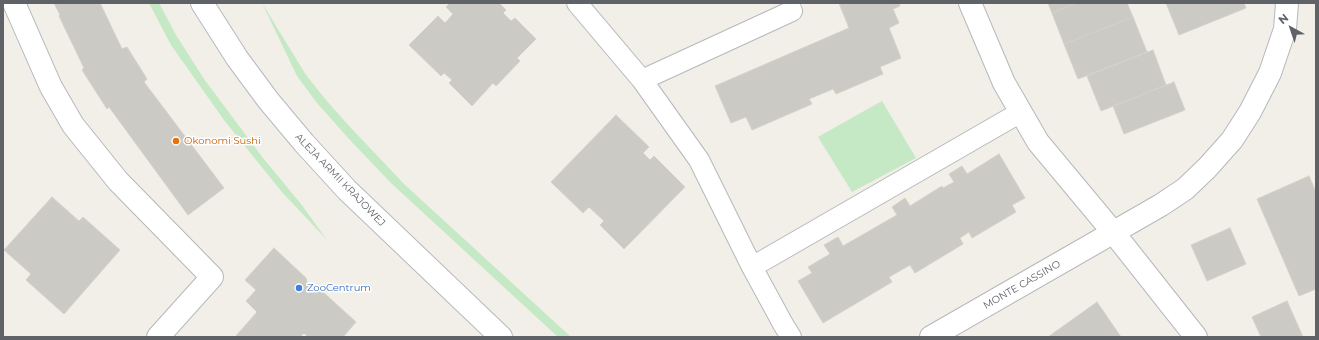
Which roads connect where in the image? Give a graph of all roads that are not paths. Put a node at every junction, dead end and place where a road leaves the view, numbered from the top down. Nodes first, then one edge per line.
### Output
1 (14, 3) edge
2 (202, 3) edge
3 (577, 3) edge
4 (970, 3) edge
5 (1287, 3) edge
6 (792, 11) dead end
7 (642, 80) junction
8 (1021, 112) junction
9 (1113, 232) junction
10 (752, 267) junction
11 (158, 337) edge
12 (501, 337) edge
13 (791, 337) edge
14 (931, 337) edge
15 (1196, 337) edge

1 - 11 street
2 - 12 street, ALEJA ARMII KRAJOWEJ
3 - 7 lane
4 - 8 street
5 - 9 street, MONTE CASSINO
6 - 7 lane
7 - 10 lane
8 - 9 street
8 - 10 lane
9 - 14 street, MONTE CASSINO
9 - 15 street
10 - 13 lane

